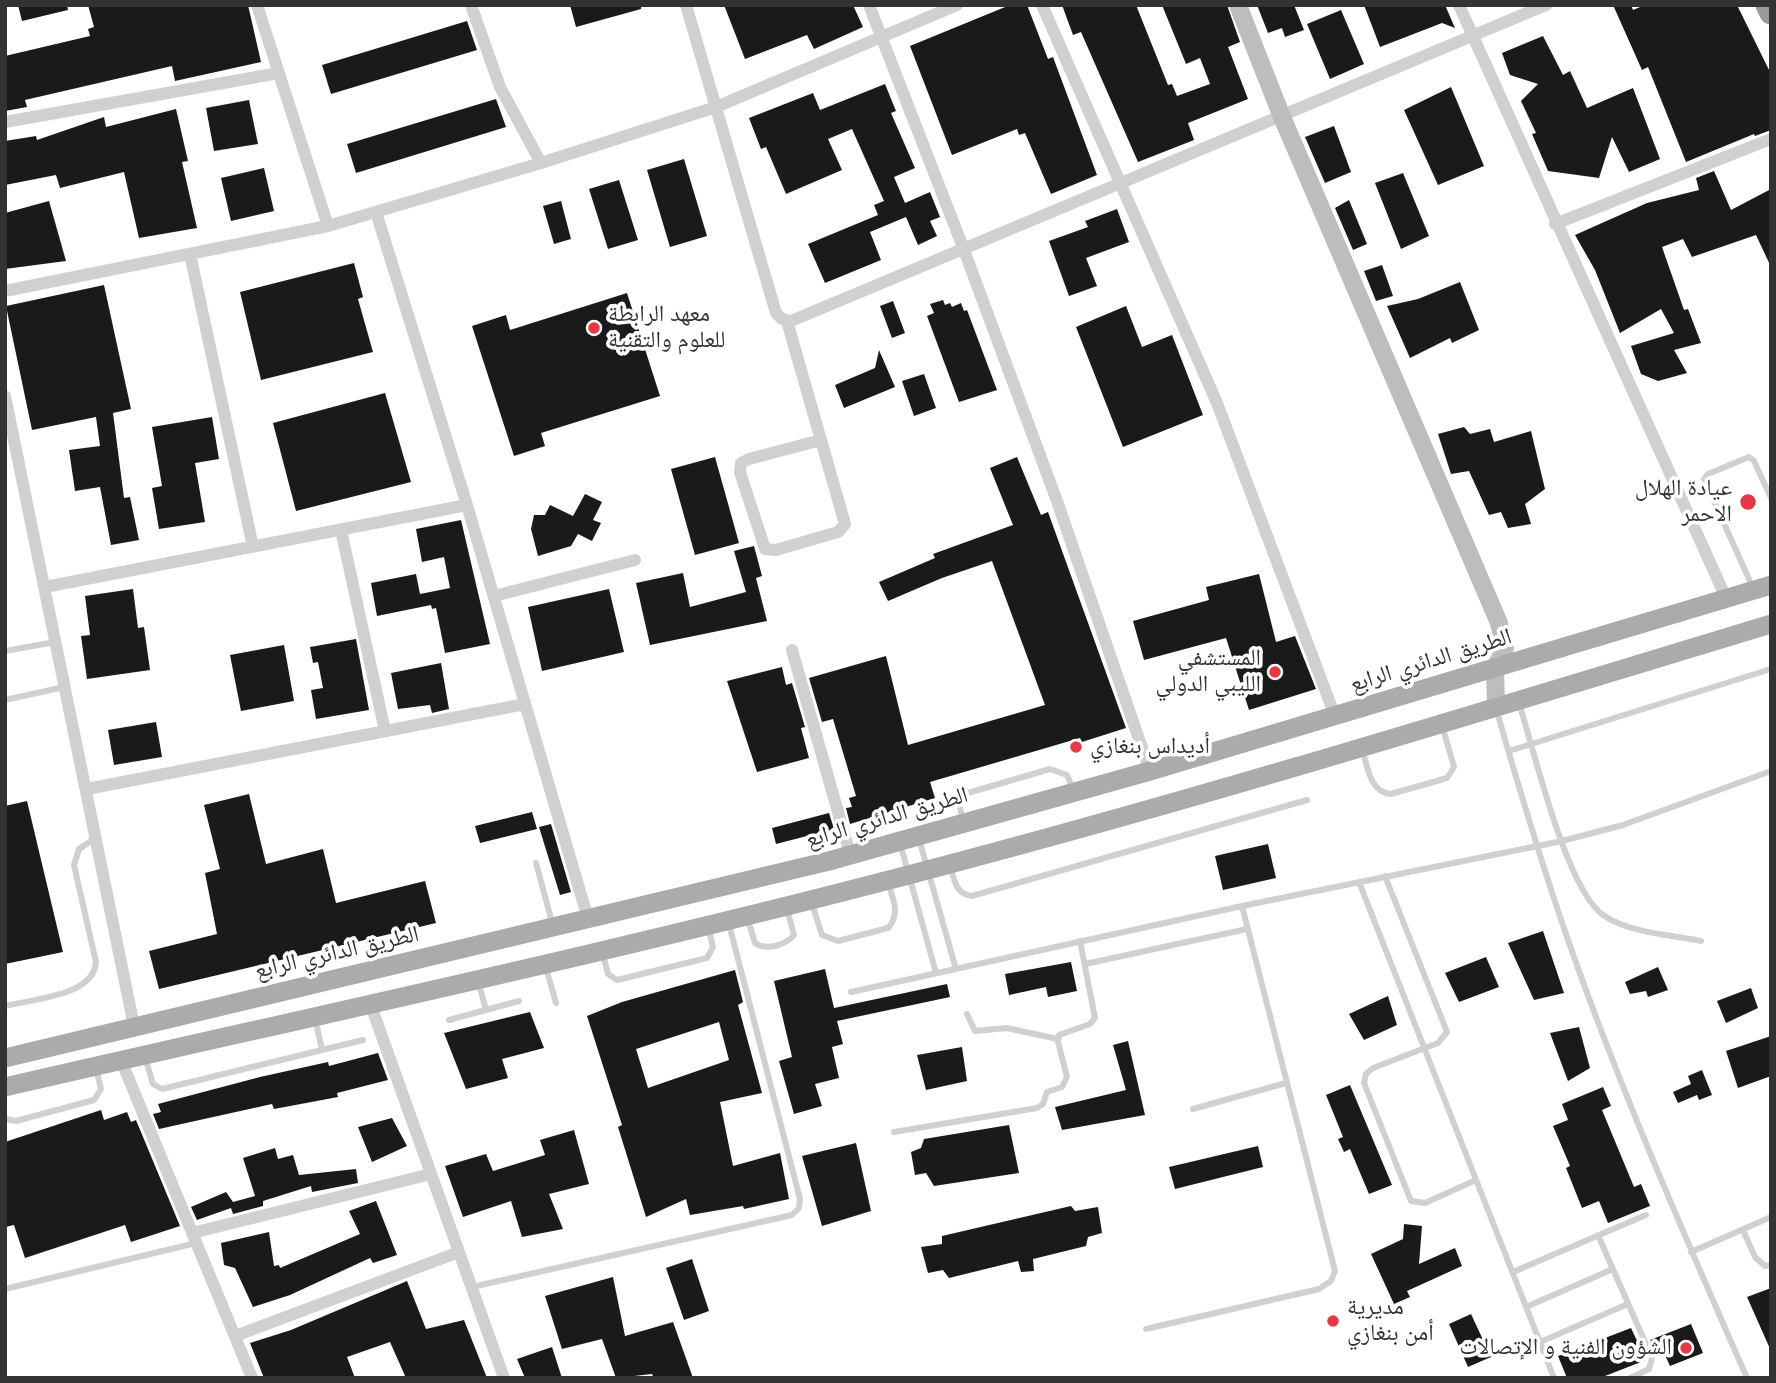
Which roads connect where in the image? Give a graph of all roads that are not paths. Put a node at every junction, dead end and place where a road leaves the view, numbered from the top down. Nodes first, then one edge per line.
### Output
1 (257, 5) edge
2 (471, 5) edge
3 (687, 5) edge
4 (869, 5) edge
5 (957, 5) edge
6 (1042, 5) edge
7 (1238, 5) edge
8 (1459, 5) edge
9 (1546, 5) edge
10 (1768, 5) edge
11 (1771, 13) edge
12 (884, 37) junction
13 (1472, 37) junction
14 (279, 73) junction
15 (716, 107) junction
16 (1282, 117) junction
17 (5, 122) edge
18 (1771, 139) edge
19 (541, 163) junction
20 (1122, 184) junction
21 (376, 212) junction
22 (1555, 223) junction
23 (328, 226) junction
24 (964, 250) junction
25 (190, 254) junction
26 (5, 290) edge
27 (787, 321) junction
28 (5, 396) edge
29 (821, 440) junction
30 (1771, 499) edge
31 (467, 505) junction
32 (341, 530) junction
33 (253, 547) junction
34 (635, 560) dead end
35 (45, 587) junction
36 (1762, 587) edge
37 (494, 596) junction
38 (1726, 598) junction
39 (1771, 624) edge
40 (57, 641) junction
41 (5, 650) edge
42 (792, 650) dead end
43 (1495, 668) junction
44 (1771, 669) edge
45 (66, 686) junction
46 (5, 700) edge
47 (1519, 701) junction
48 (525, 704) junction
49 (1496, 707) junction
50 (1335, 716) junction
51 (1441, 724) junction
52 (385, 731) junction
53 (1532, 744) junction
54 (1361, 747) junction
55 (1509, 751) junction
56 (1150, 771) junction
57 (1771, 771) edge
58 (87, 789) junction
59 (1074, 791) junction
60 (1307, 800) dead end
61 (963, 822) junction
62 (96, 838) junction
63 (909, 838) junction
64 (1562, 841) junction
65 (1538, 846) junction
66 (850, 854) junction
67 (536, 863) dead end
68 (950, 863) junction
69 (919, 872) junction
70 (1385, 876) junction
71 (888, 880) junction
72 (1359, 882) junction
73 (810, 899) junction
74 (786, 905) junction
75 (1242, 906) junction
76 (738, 918) junction
77 (588, 919) junction
78 (708, 925) junction
79 (554, 927) junction
80 (1247, 929) junction
81 (1080, 941) junction
82 (1701, 941) dead end
83 (602, 949) junction
84 (544, 962) junction
85 (1085, 964) junction
86 (956, 969) junction
87 (936, 973) junction
88 (477, 978) junction
89 (852, 992) dead end
90 (519, 1001) dead end
91 (237, 1002) junction
92 (370, 1003) junction
93 (556, 1003) dead end
94 (5, 1006) edge
95 (486, 1010) junction
96 (967, 1014) dead end
97 (314, 1016) junction
98 (449, 1020) dead end
99 (134, 1026) junction
100 (245, 1031) junction
101 (1058, 1039) junction
102 (363, 1040) dead end
103 (1424, 1048) junction
104 (322, 1050) junction
105 (144, 1055) junction
106 (5, 1058) edge
107 (121, 1060) junction
108 (96, 1066) junction
109 (1286, 1083) junction
110 (5, 1087) edge
111 (1193, 1109) dead end
112 (5, 1119) edge
113 (894, 1132) dead end
114 (431, 1174) junction
115 (1476, 1180) junction
116 (1646, 1215) dead end
117 (1771, 1217) edge
118 (1743, 1230) junction
119 (1598, 1235) junction
120 (194, 1238) junction
121 (460, 1252) junction
122 (1692, 1252) junction
123 (1771, 1265) edge
124 (1613, 1269) junction
125 (1513, 1272) junction
126 (472, 1287) junction
127 (5, 1289) edge
128 (1628, 1304) junction
129 (1527, 1307) junction
130 (1146, 1329) dead end
131 (235, 1336) junction
132 (1540, 1342) junction
133 (252, 1378) edge
134 (504, 1378) edge
135 (1554, 1378) edge
136 (1630, 1378) edge
137 (1747, 1378) edge

1 - 14 street
2 - 19 street
3 - 15 street
4 - 12 street
5 - 12 street
6 - 20 street
7 - 16 main road
8 - 13 street
9 - 13 street
10 - 11 highway
12 - 15 street
12 - 24 street
13 - 16 street
13 - 22 street
14 - 17 street
14 - 23 street
15 - 19 street
15 - 27 street
16 - 20 street
16 - 43 main road
18 - 22 street
19 - 21 street
20 - 24 street
20 - 50 street
21 - 23 street
21 - 31 street
22 - 38 street
23 - 25 street
24 - 27 street
24 - 56 street
25 - 26 street
25 - 33 street
27 - 29 street
28 - 35 street
29 - 29 street
30 - 36 lane
31 - 32 street
31 - 37 street
32 - 33 street
32 - 52 street
33 - 35 street
34 - 37 street
35 - 40 street
36 - 38 main road, الطريق الدائري الرابع
37 - 48 street
38 - 43 main road, الطريق الدائري الرابع
39 - 47 main road
40 - 41 lane
40 - 45 street
42 - 66 street
43 - 49 main road
43 - 50 main road, الطريق الدائري الرابع
44 - 53 lane
45 - 46 lane
45 - 58 street
47 - 49 main road
47 - 53 lane
48 - 52 street
48 - 77 street
49 - 51 main road
49 - 55 lane
50 - 56 main road, الطريق الدائري الرابع
51 - 54 main road
51 - 54 lane
52 - 58 street
53 - 55 lane
53 - 64 lane
54 - 68 main road
55 - 65 lane
56 - 59 main road, الطريق الدائري الرابع
57 - 64 lane
58 - 62 street
59 - 61 main road, الطريق الدائري الرابع
59 - 61 lane
60 - 68 lane
61 - 63 main road, الطريق الدائري الرابع
62 - 94 lane
62 - 99 street
63 - 66 main road, الطريق الدائري الرابع
63 - 69 lane
63 - 69 lane
64 - 65 lane
64 - 82 lane
65 - 70 lane
65 - 122 lane
66 - 77 main road, الطريق الدائري الرابع
67 - 79 lane
68 - 69 main road
69 - 71 main road
69 - 86 lane
69 - 87 lane
70 - 72 lane
70 - 103 lane
71 - 73 main road
71 - 73 lane
72 - 75 lane
72 - 103 lane
73 - 74 main road
74 - 76 main road
74 - 76 lane
75 - 80 lane
75 - 81 lane
76 - 78 main road
76 - 126 lane
77 - 79 main road, الطريق الدائري الرابع
78 - 83 main road
78 - 83 lane
79 - 91 main road, الطريق الدائري الرابع
80 - 85 lane
80 - 109 lane
81 - 85 lane
81 - 86 lane
83 - 84 main road
84 - 88 main road
84 - 93 lane
85 - 101 lane
86 - 87 lane
87 - 89 lane
88 - 92 main road
88 - 95 lane
90 - 95 lane
91 - 99 main road, الطريق الدائري الرابع
91 - 100 main road
92 - 97 main road
92 - 114 street
95 - 98 lane
96 - 101 lane
97 - 100 main road
97 - 104 lane
99 - 106 main road, الطريق الدائري الرابع
100 - 105 main road
101 - 113 lane
102 - 104 lane
103 - 115 lane
103 - 115 lane
104 - 105 lane
105 - 107 main road
107 - 108 main road
107 - 120 street
108 - 110 main road
108 - 112 lane
109 - 111 lane
109 - 130 lane
114 - 120 street
114 - 121 street
115 - 125 lane
116 - 119 lane
117 - 118 lane
118 - 122 lane
118 - 123 lane
119 - 124 lane
119 - 125 lane
120 - 127 lane
120 - 131 street
121 - 126 street
121 - 131 street
122 - 137 lane
124 - 128 lane
124 - 129 lane
125 - 129 lane
126 - 134 street
128 - 132 lane
128 - 136 lane
129 - 132 lane
131 - 133 street
132 - 135 lane

